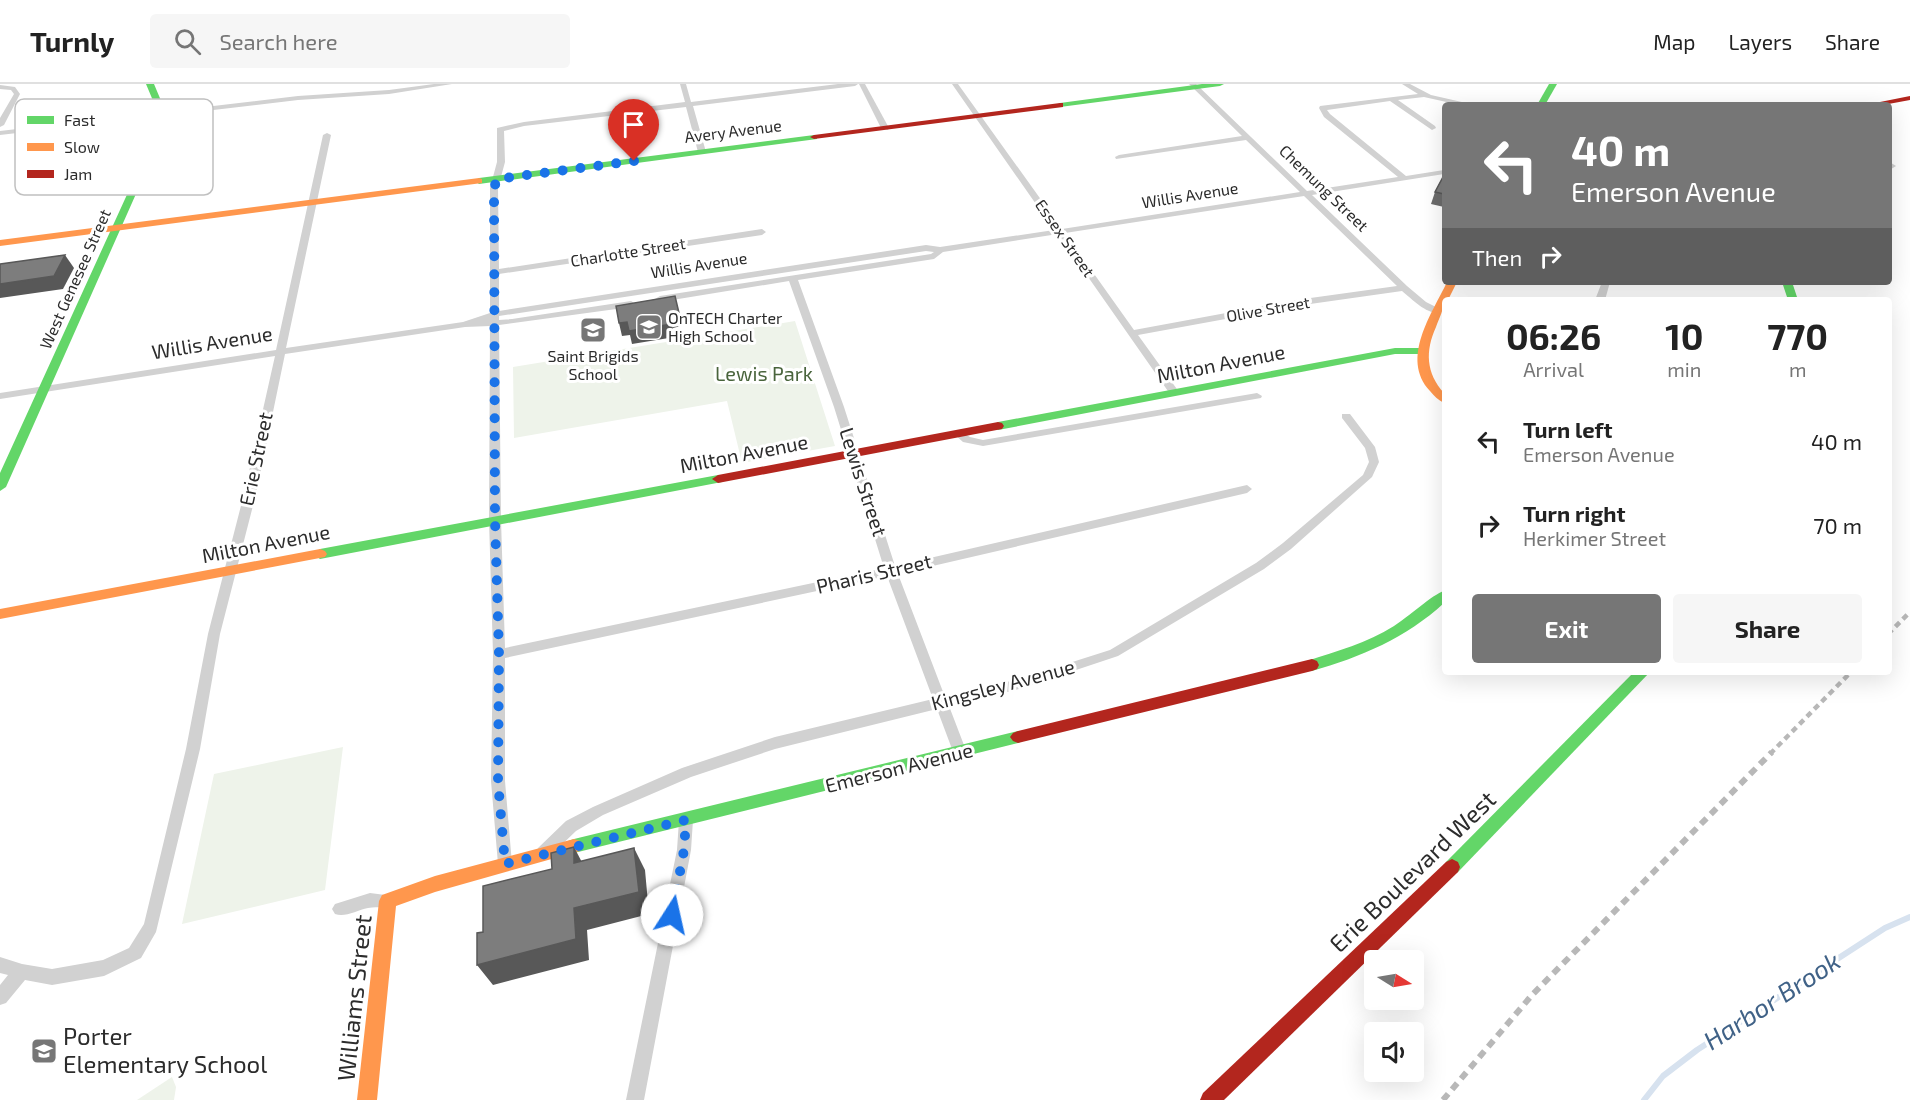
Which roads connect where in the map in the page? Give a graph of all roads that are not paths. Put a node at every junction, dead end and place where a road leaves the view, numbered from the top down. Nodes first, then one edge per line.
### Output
1 (150, 84) edge
2 (449, 84) edge
3 (683, 84) edge
4 (855, 84) edge
5 (862, 84) edge
6 (955, 84) edge
7 (1220, 84) edge
8 (1405, 84) edge
9 (1553, 84) edge
10 (1194, 86) edge
11 (0, 87) edge
12 (1424, 95) junction
13 (1910, 98) edge
14 (156, 99) edge
15 (1391, 99) junction
16 (1458, 102) edge
17 (1543, 102) edge
18 (1887, 102) edge
19 (689, 104) junction
20 (213, 109) edge
21 (977, 116) junction
22 (0, 125) edge
23 (885, 128) junction
24 (1432, 128) dead end
25 (15, 131) edge
26 (0, 133) edge
27 (327, 135) dead end
28 (1248, 138) junction
29 (702, 152) junction
30 (1119, 157) dead end
31 (1442, 172) edge
32 (1404, 178) junction
33 (497, 179) junction
34 (1306, 193) junction
35 (132, 195) edge
36 (311, 203) junction
37 (117, 228) junction
38 (1061, 231) junction
39 (762, 232) dead end
40 (0, 243) edge
41 (940, 250) junction
42 (495, 272) junction
43 (793, 279) junction
44 (1404, 288) junction
45 (652, 300) edge
46 (1442, 301) edge
47 (641, 302) edge
48 (1437, 310) junction
49 (494, 319) junction
50 (1132, 333) junction
51 (1421, 351) junction
52 (279, 352) junction
53 (44, 389) junction
54 (1174, 392) junction
55 (0, 396) edge
56 (1257, 396) dead end
57 (1442, 397) edge
58 (1346, 416) dead end
59 (958, 434) junction
60 (854, 453) junction
61 (0, 487) edge
62 (1247, 489) dead end
63 (495, 520) junction
64 (231, 570) junction
65 (891, 570) junction
66 (1442, 598) edge
67 (0, 614) edge
68 (499, 654) junction
69 (1640, 675) edge
70 (940, 702) junction
71 (960, 753) junction
72 (686, 820) junction
73 (543, 854) junction
74 (505, 864) junction
75 (388, 901) junction
76 (340, 909) dead end
77 (0, 964) edge
78 (22, 972) junction
79 (0, 997) edge
80 (367, 1100) edge
81 (635, 1100) edge
82 (1210, 1100) edge

1 - 14 street
2 - 20 street
3 - 19 street
4 - 19 street
5 - 23 street
6 - 21 street, Essex Street
7 - 10 street, Avery Avenue
8 - 12 street
9 - 17 street
10 - 21 street, Avery Avenue
10 - 28 street, Chemung Street
11 - 22 street
12 - 15 street
12 - 16 street
13 - 18 street
15 - 24 street
15 - 32 street
19 - 29 street
19 - 33 street
21 - 23 street, Avery Avenue
21 - 38 street, Essex Street
23 - 29 street, Avery Avenue
25 - 26 street
27 - 36 street, Erie Street
28 - 30 street
28 - 34 street, Chemung Street
29 - 33 street, Avery Avenue
31 - 32 street, Willis Avenue
32 - 34 street, Willis Avenue
33 - 36 street, Avery Avenue
33 - 42 street
34 - 38 street, Willis Avenue
34 - 44 street, Chemung Street
35 - 37 street, West Genesee Street
36 - 37 street, Avery Avenue
36 - 52 street, Erie Street
37 - 40 street, Avery Avenue
37 - 53 street, West Genesee Street
38 - 41 street, Willis Avenue
38 - 50 street, Essex Street
39 - 42 street, Charlotte Street
41 - 43 street, Willis Avenue
41 - 49 street, Willis Avenue
42 - 49 street
43 - 45 street, Willis Avenue
43 - 60 street, Lewis Street
44 - 48 street, Chemung Street
44 - 50 street, Olive Street
46 - 48 street
47 - 49 street, Willis Avenue
48 - 51 street
49 - 52 street, Willis Avenue
49 - 63 street
50 - 54 street, Essex Street
51 - 54 street, Milton Avenue
51 - 57 street
52 - 53 street, Willis Avenue
52 - 64 street, Erie Street
53 - 55 street, Willis Avenue
53 - 61 street, West Genesee Street
54 - 59 street, Milton Avenue
56 - 59 street
58 - 70 street, Kingsley Avenue
59 - 60 street, Milton Avenue
60 - 63 street, Milton Avenue
60 - 65 street, Lewis Street
62 - 65 street, Pharis Street
63 - 64 street, Milton Avenue
63 - 68 street
64 - 67 street, Milton Avenue
64 - 78 street, Erie Street
65 - 68 street, Pharis Street
65 - 70 street, Lewis Street
66 - 71 street, Emerson Avenue
68 - 74 street
69 - 82 street, Erie Boulevard West
70 - 71 street, Lewis Street
70 - 73 street, Kingsley Avenue
71 - 72 street, Emerson Avenue
72 - 73 street, Emerson Avenue
72 - 81 street
73 - 74 street, Emerson Avenue
74 - 75 street, Emerson Avenue
75 - 76 street, Emerson Avenue
75 - 80 street, Williams Street
77 - 78 street
78 - 79 street

